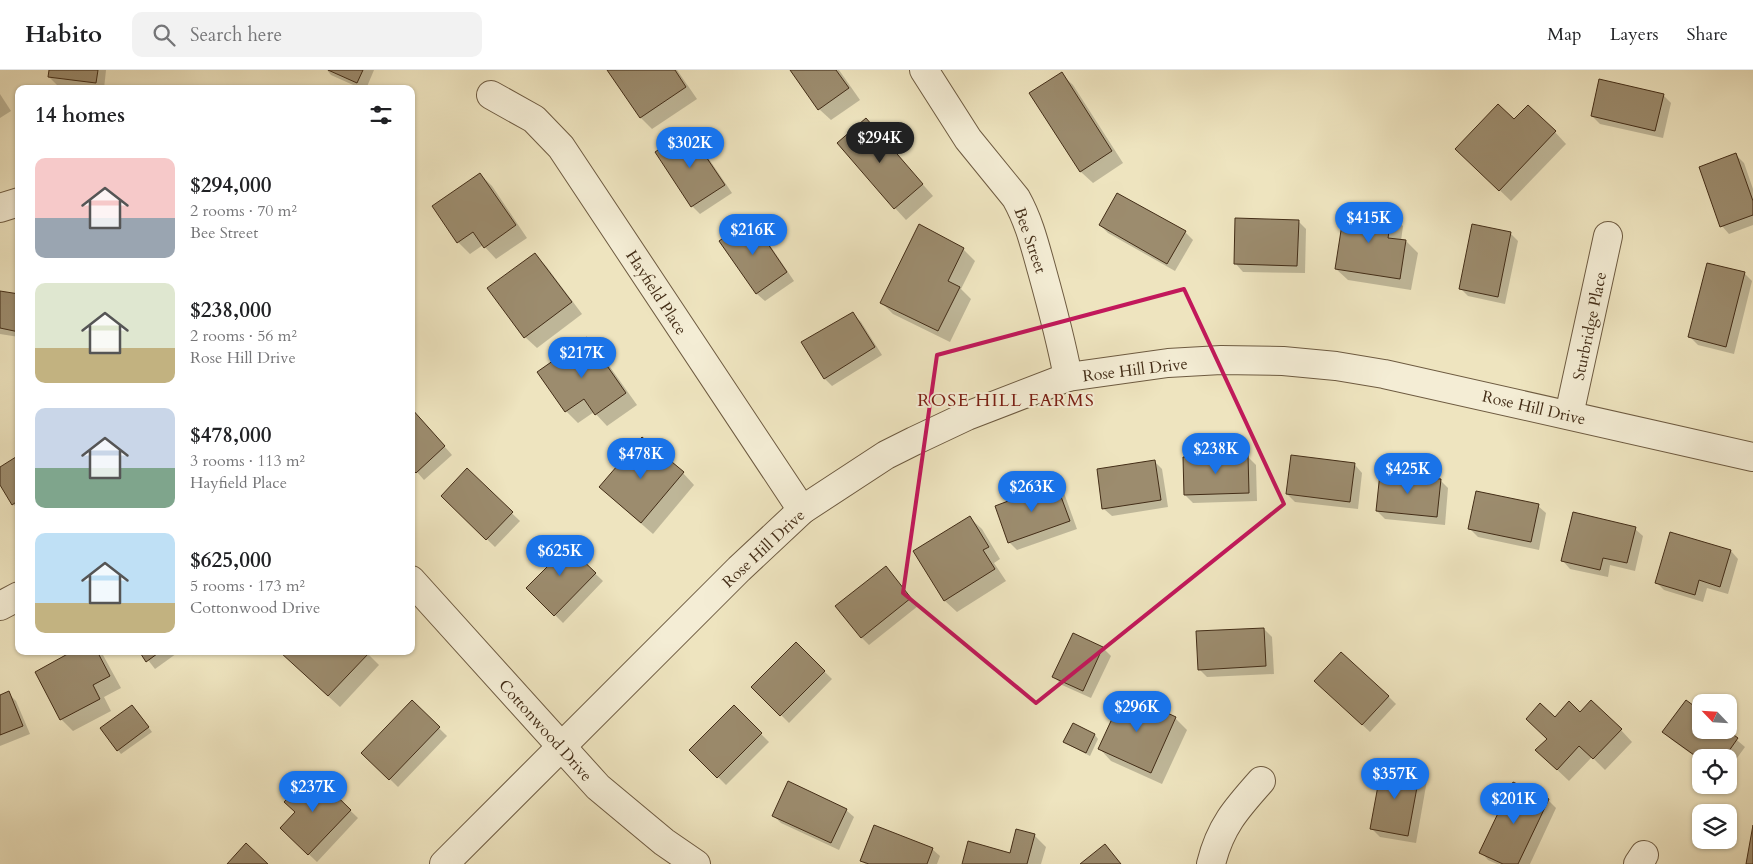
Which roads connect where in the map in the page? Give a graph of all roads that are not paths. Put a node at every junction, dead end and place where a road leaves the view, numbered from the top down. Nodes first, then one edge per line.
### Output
1 (924, 70) edge
2 (491, 95) dead end
3 (15, 203) edge
4 (0, 208) edge
5 (1608, 236) dead end
6 (1068, 377) junction
7 (1569, 415) junction
8 (1753, 457) edge
9 (802, 510) junction
10 (415, 584) edge
11 (15, 598) edge
12 (0, 606) edge
13 (562, 747) junction
14 (1261, 781) dead end
15 (444, 864) edge
16 (696, 864) edge
17 (1211, 864) edge

1 - 6 street, Bee Street
2 - 9 street, Hayfield Place
3 - 4 street
5 - 7 street, Sturbridge Place
6 - 7 street, Rose Hill Drive
6 - 9 street, Rose Hill Drive
7 - 8 street, Rose Hill Drive
9 - 13 street, Rose Hill Drive
10 - 13 street, Cottonwood Drive
11 - 12 street
13 - 15 street, Rose Hill Drive
13 - 16 street, Cottonwood Drive
14 - 17 street

